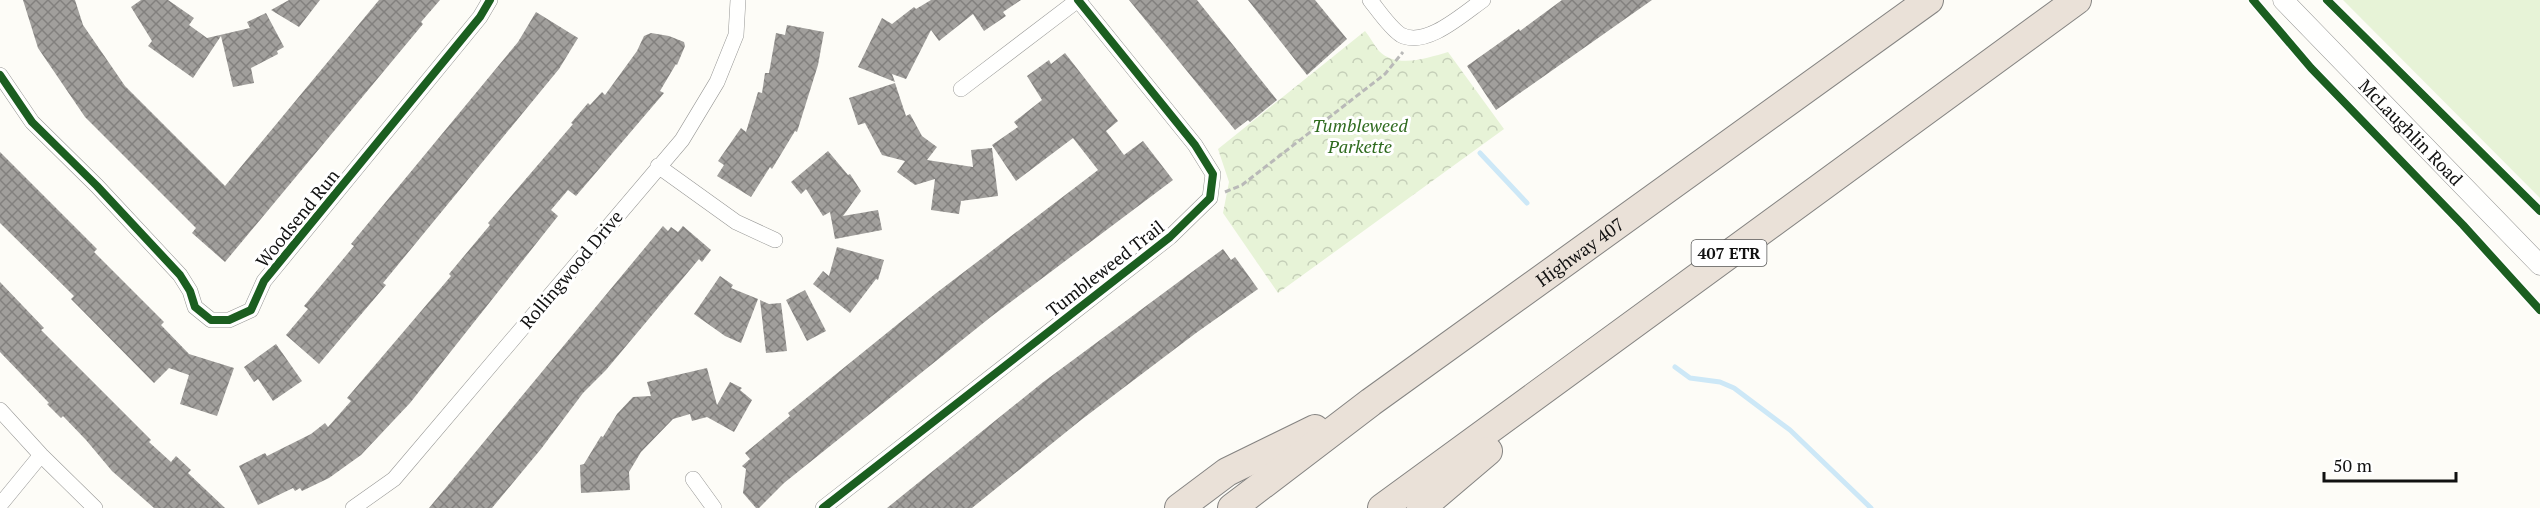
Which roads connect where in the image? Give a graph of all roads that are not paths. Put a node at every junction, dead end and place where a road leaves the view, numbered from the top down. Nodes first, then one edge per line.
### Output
1 (490, 0) edge
2 (738, 0) edge
3 (1078, 0) edge
4 (1370, 0) edge
5 (1483, 0) edge
6 (1929, 0) edge
7 (2076, 0) edge
8 (2283, 0) edge
9 (0, 75) edge
10 (961, 89) dead end
11 (658, 166) junction
12 (775, 240) dead end
13 (2540, 265) edge
14 (1547, 386) junction
15 (1371, 402) junction
16 (0, 410) edge
17 (40, 455) junction
18 (693, 479) dead end
19 (0, 506) edge
20 (362, 506) edge
21 (95, 508) edge
22 (714, 508) edge
23 (823, 508) edge
24 (1179, 508) edge
25 (1233, 508) edge
26 (1382, 508) edge
27 (1421, 508) edge

1 - 9 street, Woodsend Run
2 - 11 street, Rollingwood Drive
3 - 10 street
3 - 23 street, Tumbleweed Trail
4 - 5 street
6 - 15 highway, Highway 407
7 - 14 highway, 407 ETR
8 - 13 street, McLaughlin Road
11 - 12 street
11 - 20 street, Rollingwood Drive
14 - 26 highway, 407 ETR
14 - 27 highway
15 - 24 highway
15 - 25 highway, Highway 407
16 - 17 street
17 - 19 street
17 - 21 street
18 - 22 street

